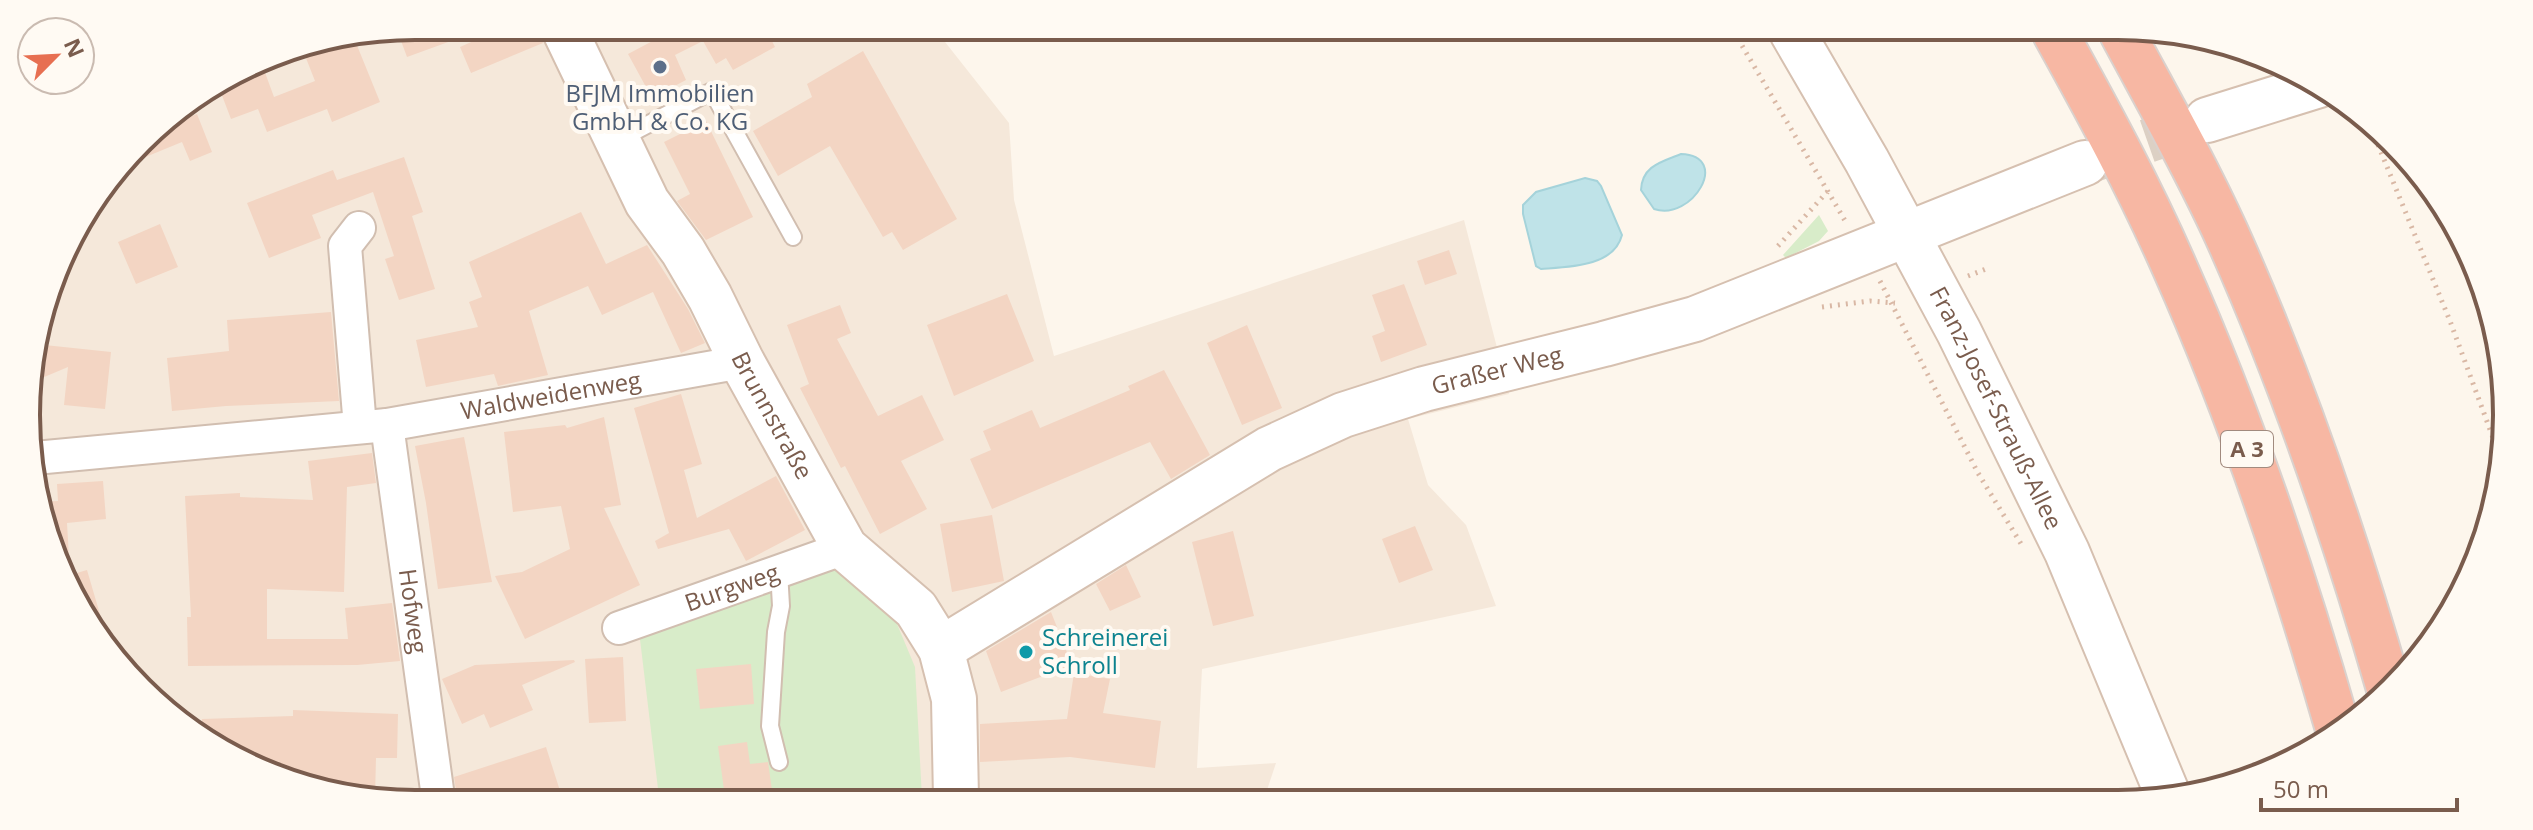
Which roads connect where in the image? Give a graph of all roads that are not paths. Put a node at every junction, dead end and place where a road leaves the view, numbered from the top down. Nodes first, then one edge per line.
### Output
1 (569, 40) edge
2 (1797, 40) edge
3 (2059, 40) edge
4 (2126, 40) edge
5 (2305, 89) edge
6 (2207, 120) tunnel mouth
7 (617, 140) junction
8 (2085, 163) tunnel mouth
9 (359, 228) dead end
10 (1908, 234) junction
11 (793, 237) dead end
12 (742, 362) junction
13 (373, 426) junction
14 (42, 457) edge
15 (845, 548) junction
16 (779, 571) junction
17 (619, 628) dead end
18 (941, 649) junction
19 (2386, 677) edge
20 (2335, 720) edge
21 (779, 762) dead end
22 (2165, 787) edge
23 (437, 790) edge
24 (956, 790) edge

1 - 7 street, Brunnstraße
2 - 10 street, Franz-Josef-Strauß-Allee
3 - 20 highway, A 3
4 - 19 highway, A 3
5 - 6 street
7 - 11 lane
7 - 12 street, Brunnstraße
8 - 10 street, Graßer Weg
9 - 13 street
10 - 18 street, Graßer Weg
10 - 22 street, Franz-Josef-Strauß-Allee
12 - 13 street, Waldweidenweg
12 - 15 street, Brunnstraße
13 - 14 street, Waldweidenweg
13 - 23 street, Hofweg
15 - 16 street, Burgweg
15 - 18 street, Brunnstraße
16 - 17 street, Burgweg
16 - 21 lane
18 - 24 street, Brunnstraße

